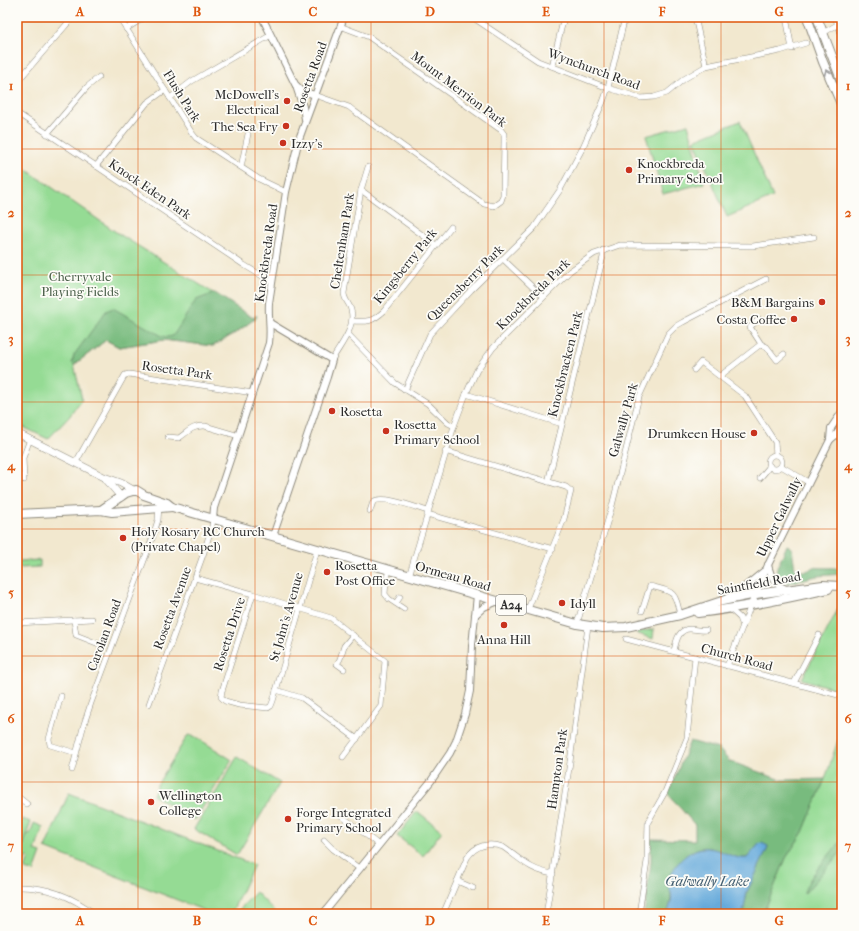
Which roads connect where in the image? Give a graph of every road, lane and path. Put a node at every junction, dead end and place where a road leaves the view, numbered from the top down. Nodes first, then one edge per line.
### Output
1 (73, 17) edge
2 (118, 17) edge
3 (145, 17) edge
4 (262, 17) edge
5 (344, 17) edge
6 (472, 17) edge
7 (564, 17) edge
8 (626, 17) edge
9 (695, 17) edge
10 (786, 17) edge
11 (807, 17) edge
12 (817, 17) edge
13 (835, 17) edge
14 (840, 23) edge
15 (340, 26) junction
16 (126, 29) junction
17 (823, 33) junction
18 (271, 35) junction
19 (842, 36) edge
20 (814, 37) junction
21 (806, 43) dead end
22 (792, 48) junction
23 (552, 66) junction
24 (706, 66) junction
25 (99, 77) dead end
26 (17, 82) edge
27 (842, 82) edge
28 (295, 84) junction
29 (608, 88) junction
30 (165, 90) junction
31 (315, 95) junction
32 (170, 98) junction
33 (842, 106) edge
34 (17, 113) edge
35 (304, 123) junction
36 (47, 134) junction
37 (248, 134) dead end
38 (96, 166) junction
39 (241, 167) junction
40 (368, 167) dead end
41 (361, 190) junction
42 (286, 192) junction
43 (451, 227) dead end
44 (814, 237) dead end
45 (436, 245) junction
46 (603, 250) junction
47 (503, 259) junction
48 (766, 278) dead end
49 (272, 282) junction
50 (543, 297) junction
51 (759, 320) dead end
52 (352, 321) junction
53 (270, 323) junction
54 (348, 334) junction
55 (761, 344) junction
56 (784, 354) dead end
57 (332, 360) junction
58 (694, 370) dead end
59 (720, 376) junction
60 (405, 390) junction
61 (253, 392) junction
62 (466, 394) junction
63 (842, 412) edge
64 (562, 424) junction
65 (454, 426) junction
66 (842, 426) edge
67 (17, 433) edge
68 (239, 436) junction
69 (168, 437) dead end
70 (30, 439) junction
71 (830, 440) junction
72 (445, 451) junction
73 (776, 455) junction
74 (76, 462) junction
75 (770, 466) junction
76 (781, 466) junction
77 (104, 477) junction
78 (760, 478) dead end
79 (24, 480) dead end
80 (548, 482) junction
81 (808, 482) junction
82 (133, 490) junction
83 (147, 496) junction
84 (121, 497) junction
85 (172, 507) junction
86 (159, 508) junction
87 (141, 509) junction
88 (101, 510) junction
89 (129, 511) junction
90 (370, 511) dead end
91 (428, 513) junction
92 (17, 514) edge
93 (213, 518) junction
94 (273, 536) junction
95 (553, 549) junction
96 (317, 550) junction
97 (767, 567) junction
98 (389, 570) junction
99 (409, 576) junction
100 (195, 578) junction
101 (841, 585) edge
102 (786, 589) junction
103 (253, 594) junction
104 (756, 594) junction
105 (806, 594) junction
106 (477, 595) junction
107 (400, 597) dead end
108 (498, 601) junction
109 (722, 601) junction
110 (396, 603) junction
111 (751, 605) junction
112 (704, 607) junction
113 (300, 608) junction
114 (404, 609) dead end
115 (730, 609) junction
116 (528, 610) junction
117 (642, 611) dead end
118 (475, 615) junction
119 (682, 615) junction
120 (92, 619) dead end
121 (74, 620) junction
122 (17, 623) edge
123 (577, 624) junction
124 (588, 626) junction
125 (743, 626) junction
126 (614, 628) joint
127 (706, 630) dead end
128 (353, 635) junction
129 (819, 635) dead end
130 (626, 638) dead end
131 (104, 646) dead end
132 (674, 651) junction
133 (695, 657) junction
134 (727, 666) junction
135 (344, 669) dead end
136 (794, 683) junction
137 (276, 690) junction
138 (61, 696) dead end
139 (842, 696) edge
140 (149, 704) dead end
141 (357, 739) junction
142 (76, 752) junction
143 (343, 757) dead end
144 (72, 770) dead end
145 (17, 796) edge
146 (28, 804) dead end
147 (339, 814) dead end
148 (324, 840) dead end
149 (379, 845) junction
150 (360, 869) junction
151 (553, 874) junction
152 (456, 881) junction
153 (17, 887) edge
154 (473, 888) dead end
155 (95, 914) edge
156 (323, 914) edge
157 (443, 914) edge
158 (546, 914) edge
159 (639, 914) edge

1 - 26 street
2 - 16 street, Flush Park
3 - 16 street
4 - 18 street
5 - 15 street, Rosetta Road
6 - 23 street, Wynchurch Road
7 - 23 street
8 - 29 street, Queensberry Park
9 - 24 street
10 - 22 street
11 - 20 main road
12 - 17 main road
13 - 14 street
14 - 17 street
14 - 19 street
15 - 31 street, Rosetta Road
15 - 31 street, Mount Merrion Park
16 - 30 street, Flush Park
17 - 20 main road
17 - 27 main road
18 - 28 street
18 - 32 street
33 -> 20 main road
21 - 22 street, Wynchurch Road
22 - 24 street, Wynchurch Road
23 - 29 street, Wynchurch Road
24 - 29 street, Wynchurch Road
25 - 36 street
28 - 31 street
28 - 35 street
29 - 47 street, Queensberry Park
30 - 32 street, Flush Park
30 - 38 street
31 - 35 street, Rosetta Road
32 - 39 street, Flush Park
34 - 36 street, Knock Eden Park
35 - 42 street, Knockbreda Road
36 - 38 street, Knock Eden Park
37 - 39 street
38 - 49 street, Knock Eden Park
39 - 42 street, Flush Park
40 - 41 street, Cheltenham Park
41 - 45 street
41 - 52 street, Cheltenham Park
42 - 49 street, Knockbreda Road
43 - 45 street, Kingsberry Park
44 - 46 street, Knockbreda Park
45 - 52 street, Kingsberry Park
46 - 50 street, Knockbreda Park
46 - 64 street, Knockbracken Park
47 - 50 street
47 - 60 street, Queensberry Park
48 - 123 street, Galwally Park
49 - 53 street, Knockbreda Road
50 - 62 street, Knockbreda Park
51 - 55 street
52 - 54 street
53 - 57 street
53 - 61 street
54 - 57 street
54 - 60 street
55 - 56 street
55 - 59 street
57 - 94 street
58 - 59 street
59 - 73 street
60 - 65 street
61 - 68 street
61 - 74 street, Rosetta Park
62 - 64 street
62 - 65 street, Knockbreda Park
63 - 71 street, Upper Galwally
64 - 80 street, Knockbracken Park
65 - 72 street, Knockbreda Park
66 - 71 street, Upper Galwally
67 - 70 main road
68 - 69 street
68 - 93 street
70 - 74 main road
70 - 79 street
71 - 81 street, Upper Galwally
72 - 80 street
72 - 91 street, Knockbreda Park
73 - 75 street
73 - 76 street
74 - 77 main road
75 - 76 street
75 - 78 street
76 - 81 street
77 - 82 main road
77 - 84 main road
80 - 95 street
81 - 97 street, Upper Galwally
82 - 83 main road, Ormeau Road / A24
82 - 84 main road
83 - 85 main road, Ormeau Road / A24
83 - 86 street
83 - 87 main road
84 - 88 main road
84 - 89 main road
85 - 86 main road, Ormeau Road / A24
85 - 93 main road, Ormeau Road / A24
86 - 87 main road, Ormeau Road / A24
86 - 142 street, Carolan Road
87 - 89 main road, Ormeau Road / A24
88 - 89 main road, Ormeau Road / A24
88 - 92 main road, Ormeau Road / A24
90 - 91 street
91 - 95 street
91 - 99 street, Knockbreda Park
93 - 94 main road, Ormeau Road / A24
93 - 100 street, Rosetta Avenue
94 - 96 main road, Ormeau Road / A24
95 - 116 street
96 - 98 main road, Ormeau Road / A24
96 - 113 street, St John's Avenue
97 - 102 street
97 - 104 street, Upper Galwally
97 - 109 street
98 - 99 main road, Ormeau Road / A24
98 - 110 street
99 - 106 main road, Ormeau Road / A24
100 - 103 street
100 - 140 street, Rosetta Avenue
101 - 102 main road, Saintfield Road / A24
101 - 105 main road, Saintfield Road / A24
102 - 104 main road, Saintfield Road / A24
103 - 113 street
103 - 137 street, Rosetta Drive
104 - 105 main road
104 - 109 main road, Saintfield Road / A24
104 - 111 street, Upper Galwally
105 - 111 main road, Saintfield Road / A24
106 - 108 main road, Ormeau Road / A24
106 - 118 street
107 - 110 street
108 - 116 main road, Ormeau Road / A24
108 - 118 street
109 - 112 main road, Saintfield Road / A24
110 - 114 street
111 - 112 main road
111 - 115 main road, Saintfield Road / A24
111 - 125 street
112 - 119 main road, Saintfield Road / A24
113 - 128 street
113 - 137 street, St John's Avenue
115 - 119 main road, Saintfield Road / A24
115 - 125 street
116 - 123 main road, Ormeau Road / A24
117 - 119 street
118 - 149 street
119 - 126 main road, Saintfield Road / A24
120 - 121 street
121 - 122 street
121 - 131 street
123 - 124 main road, Ormeau Road / A24
124 - 126 main road, Ormeau Road / A24
124 - 151 street, Hampton Park
125 - 134 street
127 - 132 street
128 - 135 street
128 - 141 street
129 - 136 street
130 - 132 street, Church Road
132 - 133 street, Church Road
133 - 134 street, Church Road
133 - 159 street
134 - 136 street, Church Road
136 - 139 street, Church Road
137 - 141 street
138 - 142 street
141 - 143 street
142 - 144 street, Carolan Road
145 - 146 street
147 - 149 street
148 - 150 street
149 - 150 street
150 - 156 street
151 - 152 street
151 - 158 street, Hampton Park
152 - 154 street
152 - 157 street
153 - 155 street

